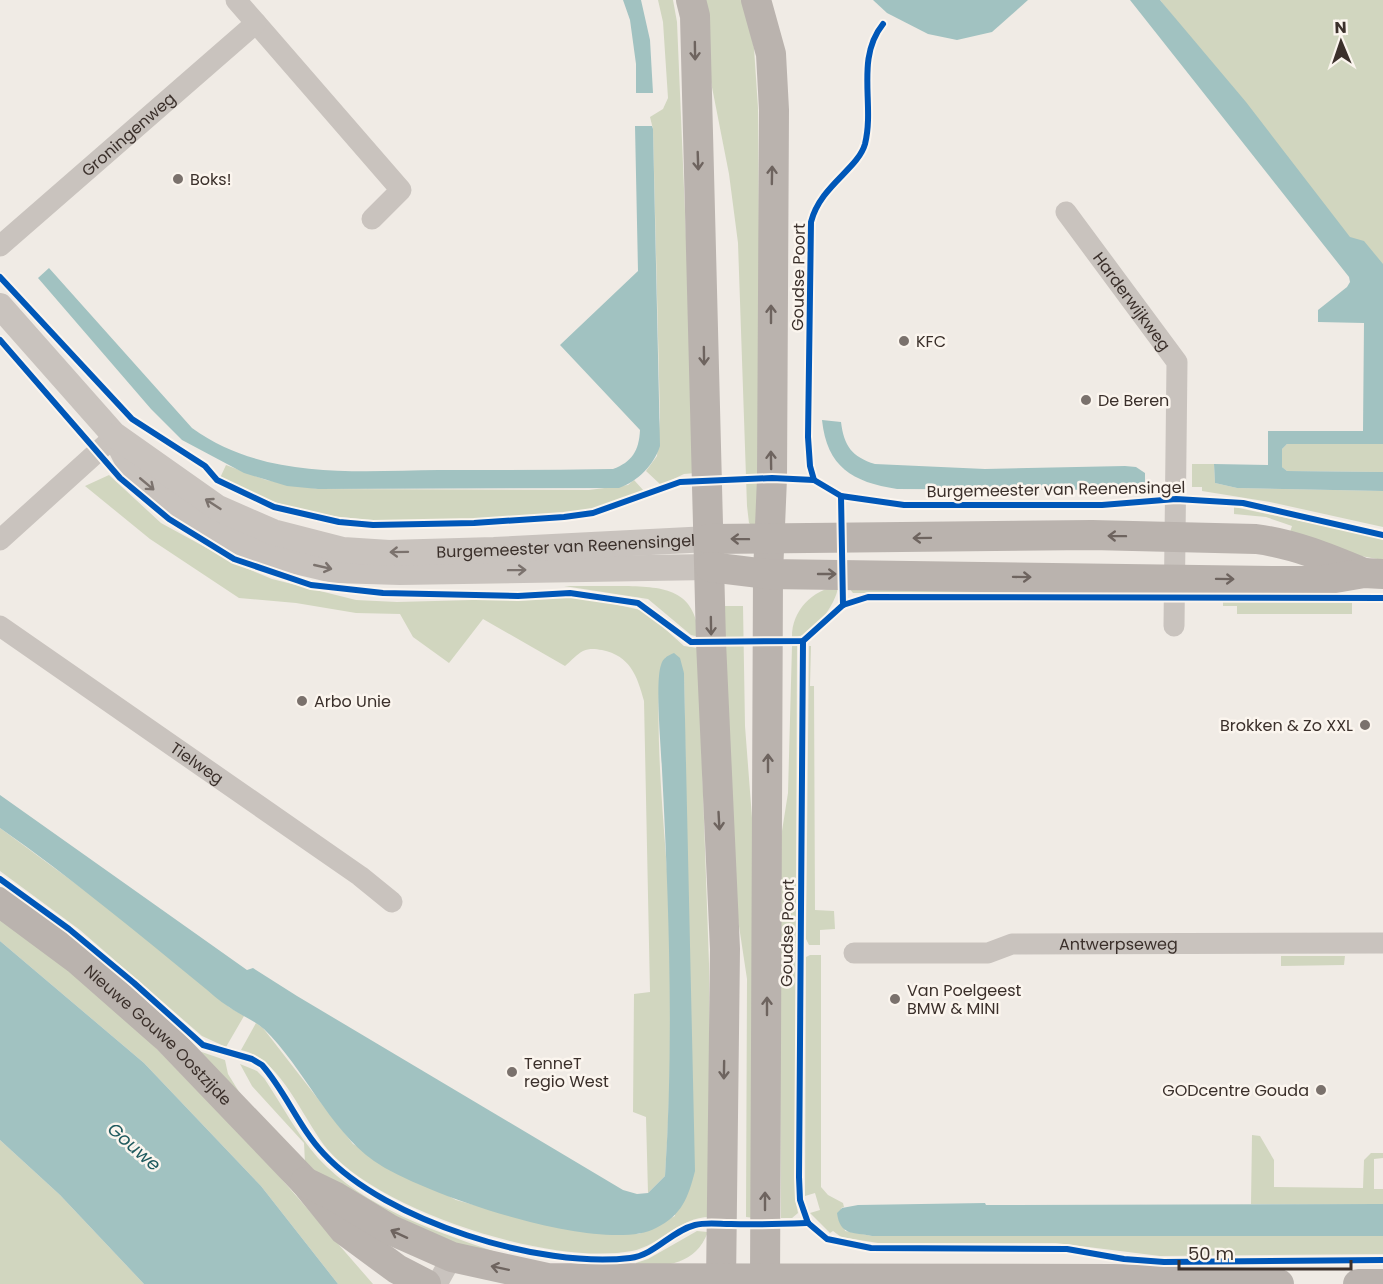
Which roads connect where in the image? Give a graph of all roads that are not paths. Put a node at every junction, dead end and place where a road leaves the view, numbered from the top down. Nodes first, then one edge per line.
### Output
1 (236, 0) edge
2 (691, 0) edge
3 (756, 0) edge
4 (256, 22) junction
5 (1066, 212) dead end
6 (372, 219) dead end
7 (0, 246) edge
8 (0, 306) edge
9 (115, 436) junction
10 (1176, 536) junction
11 (0, 540) edge
12 (770, 540) junction
13 (710, 553) junction
14 (768, 574) junction
15 (1373, 574) edge
16 (1172, 578) junction
17 (0, 626) edge
18 (1174, 626) dead end
19 (0, 902) edge
20 (392, 902) dead end
21 (1383, 943) edge
22 (854, 954) dead end
23 (305, 1182) junction
24 (452, 1257) junction
25 (721, 1282) edge
26 (765, 1282) edge
27 (426, 1284) edge
28 (437, 1284) edge
29 (1279, 1284) edge
30 (1358, 1284) edge
31 (1383, 1284) edge

1 - 4 street
2 -> 13 main road
12 -> 3 main road, Goudse Poort
4 - 6 street
4 - 7 street, Groningenweg
5 - 10 street, Harderwijkweg
8 - 9 street, Burgemeester van Reenensingel
9 - 11 street
9 - 13 street, Burgemeester van Reenensingel
10 -> 12 main road, Burgemeester van Reenensingel
10 - 15 main road, Burgemeester van Reenensingel
10 - 16 street, Harderwijkweg
12 -> 13 main road, Burgemeester van Reenensingel
12 - 14 main road, Goudse Poort
13 - 14 main road, Burgemeester van Reenensingel
13 -> 25 main road
14 -> 16 main road, Burgemeester van Reenensingel
26 -> 14 main road, Goudse Poort
16 -> 15 main road, Burgemeester van Reenensingel
16 - 18 street
17 - 20 street, Tielweg
19 - 23 main road, Nieuwe Gouwe Oostzijde
21 - 22 street, Antwerpseweg
24 -> 23 main road, Nieuwe Gouwe Oostzijde
23 - 27 main road, Nieuwe Gouwe Oostzijde
25 -> 24 main road, Nieuwe Gouwe Oostzijde
24 - 28 street
25 - 26 main road, Nieuwe Gouwe Oostzijde
26 - 29 main road, Nieuwe Gouwe Oostzijde
30 - 31 main road

